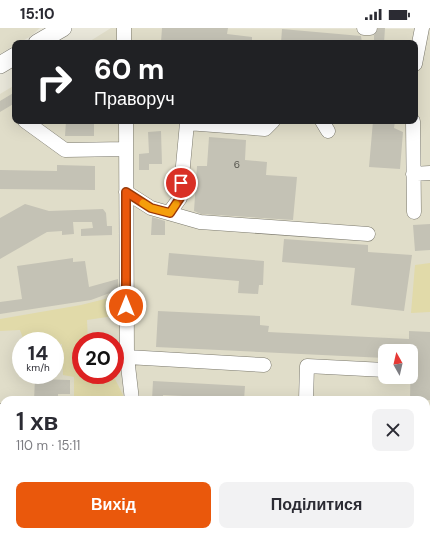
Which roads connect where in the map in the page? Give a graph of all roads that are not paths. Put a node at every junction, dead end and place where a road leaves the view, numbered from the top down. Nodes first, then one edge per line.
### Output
1 (63, 28) edge
2 (124, 28) edge
3 (364, 28) edge
4 (370, 28) edge
5 (422, 28) edge
6 (45, 36) edge
7 (124, 40) edge
8 (430, 42) edge
9 (418, 49) edge
10 (12, 58) edge
11 (0, 65) edge
12 (29, 124) edge
13 (126, 124) edge
14 (187, 124) edge
15 (200, 124) edge
16 (270, 124) edge
17 (413, 124) edge
18 (126, 149) junction
19 (430, 173) edge
20 (413, 174) junction
21 (126, 192) junction
22 (414, 212) dead end
23 (170, 213) junction
24 (368, 234) dead end
25 (128, 357) junction
26 (264, 365) dead end
27 (378, 370) edge
28 (132, 396) edge
29 (306, 396) edge

1 - 6 main road
2 - 7 street
3 - 4 street
5 - 8 street
5 - 9 street
10 - 11 main road
12 - 18 street
13 - 18 street
14 - 23 street
15 - 16 street
17 - 20 street
18 - 21 street
19 - 20 street
20 - 22 street
21 - 23 street
21 - 25 street
23 - 24 street
25 - 26 street
25 - 28 street
27 - 29 street

